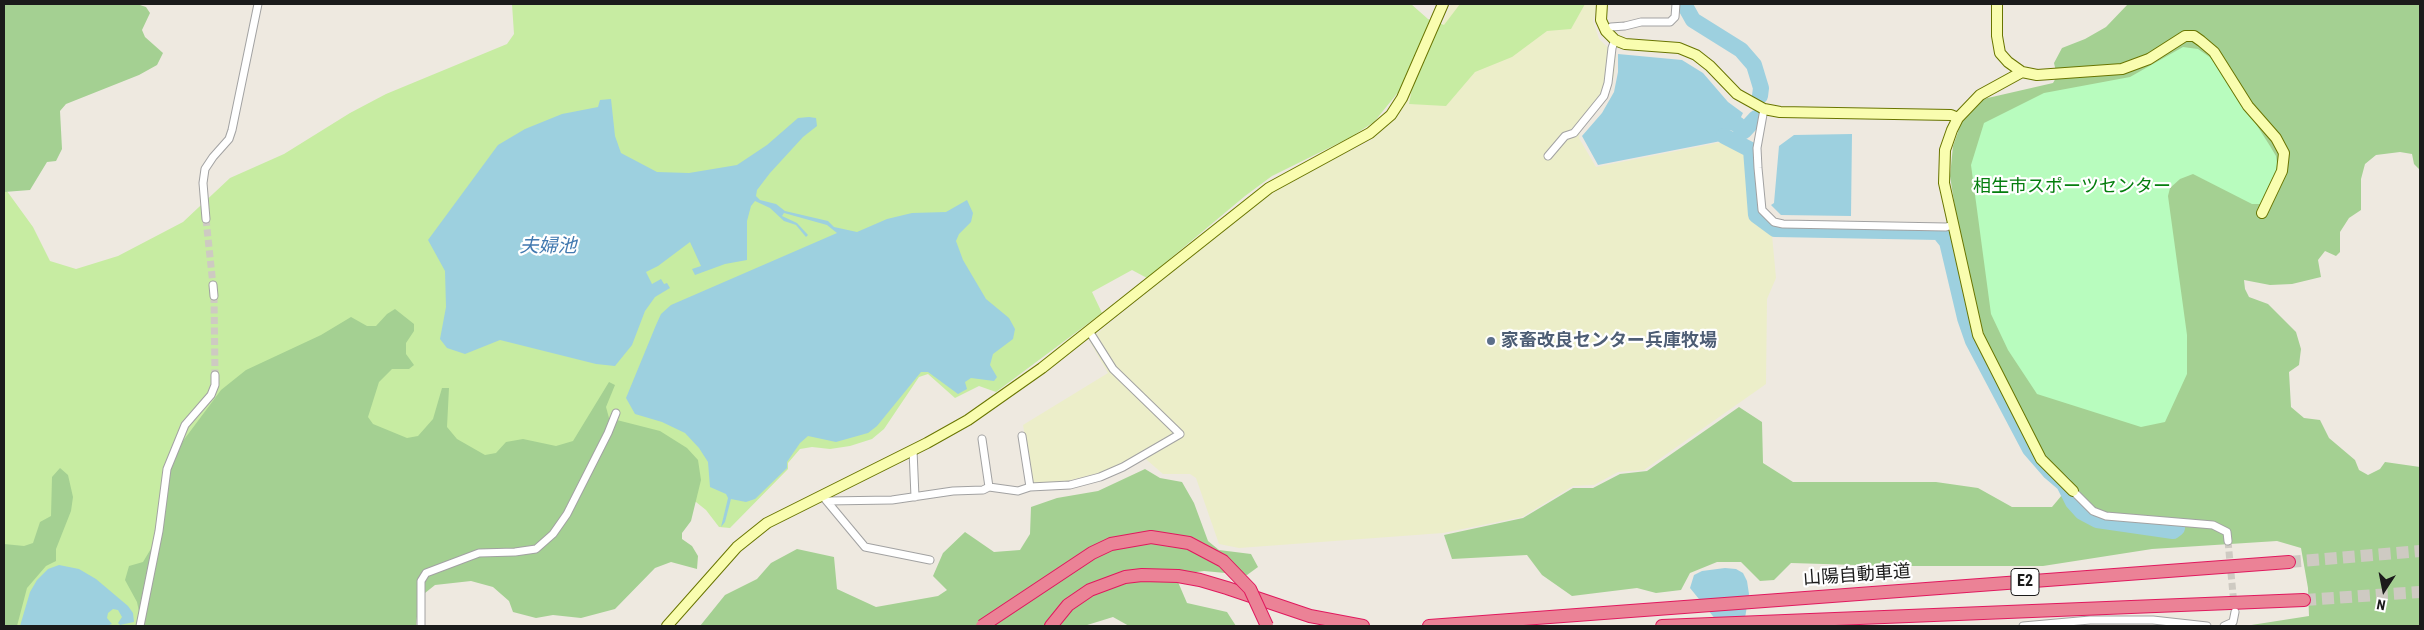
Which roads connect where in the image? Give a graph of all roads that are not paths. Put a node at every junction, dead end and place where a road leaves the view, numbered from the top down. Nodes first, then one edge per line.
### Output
1 (258, 4) edge
2 (1443, 4) edge
3 (1602, 4) edge
4 (1676, 4) edge
5 (1997, 4) edge
6 (1606, 30) junction
7 (1615, 40) junction
8 (2022, 72) junction
9 (1764, 109) junction
10 (1958, 118) junction
11 (1548, 156) dead end
12 (2262, 213) dead end
13 (206, 219) tunnel mouth
14 (1953, 225) junction
15 (213, 285) tunnel mouth
16 (214, 296) tunnel mouth
17 (1089, 331) junction
18 (215, 375) tunnel mouth
19 (616, 414) dead end
20 (1022, 436) dead end
21 (982, 440) dead end
22 (913, 450) junction
23 (989, 487) junction
24 (1030, 487) junction
25 (2073, 491) joint
26 (915, 497) junction
27 (824, 498) junction
28 (2228, 541) tunnel mouth
29 (930, 560) dead end
30 (2289, 562) tunnel mouth
31 (2304, 600) tunnel mouth
32 (2235, 612) tunnel mouth
33 (140, 626) edge
34 (422, 626) edge
35 (667, 626) edge
36 (982, 626) edge
37 (1051, 626) edge
38 (1267, 626) edge
39 (1363, 626) edge
40 (1428, 626) edge
41 (1662, 626) edge
42 (2023, 626) edge
43 (2207, 626) edge
44 (2224, 626) edge

1 - 13 street
2 - 17 street
3 - 6 street
4 - 6 street
5 - 8 street
6 - 7 street
7 - 9 street
7 - 11 street
8 - 10 street
8 - 12 street
9 - 10 street
9 - 14 street
10 - 14 street
14 - 25 street
15 - 16 street
17 - 22 street
17 - 24 street
18 - 33 street
19 - 34 street
20 - 24 street
21 - 23 street
22 - 26 street
22 - 27 street
23 - 24 street
23 - 26 street
25 - 28 street
26 - 27 street
27 - 29 street
27 - 35 street
30 - 40 highway, 山陽自動車道 / E2
31 - 41 highway, E2
32 - 44 street
36 - 38 highway, bridge
37 - 39 highway
42 - 43 street

